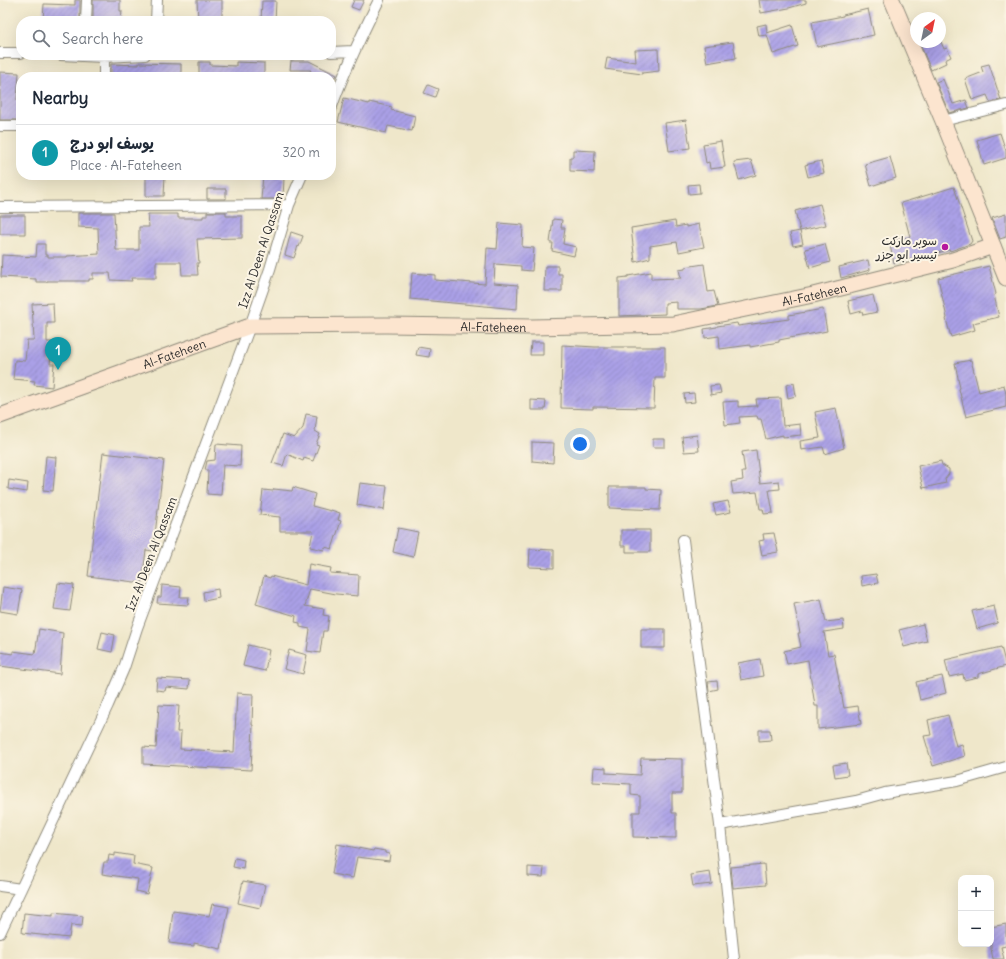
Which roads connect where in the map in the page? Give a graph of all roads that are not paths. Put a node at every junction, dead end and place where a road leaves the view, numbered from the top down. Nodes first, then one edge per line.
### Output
1 (87, 0) edge
2 (157, 0) edge
3 (379, 0) edge
4 (892, 0) edge
5 (86, 16) edge
6 (156, 16) edge
7 (353, 51) junction
8 (336, 52) edge
9 (0, 53) edge
10 (16, 53) edge
11 (104, 60) edge
12 (104, 72) edge
13 (336, 95) edge
14 (1006, 105) edge
15 (943, 121) junction
16 (0, 126) edge
17 (16, 126) edge
18 (300, 180) edge
19 (289, 205) junction
20 (0, 207) edge
21 (993, 246) junction
22 (1006, 278) edge
23 (250, 326) junction
24 (0, 416) edge
25 (683, 540) dead end
26 (1006, 767) edge
27 (720, 824) junction
28 (0, 886) edge
29 (21, 889) junction
30 (0, 933) edge
31 (734, 959) edge

1 - 5 street
2 - 6 street
3 - 7 street
4 - 15 street
7 - 8 street
7 - 13 street
9 - 10 street
11 - 12 street
14 - 15 street
15 - 21 street
16 - 17 street
18 - 19 street, Izz Al Deen Al Qassam
19 - 20 street
19 - 23 street, Izz Al Deen Al Qassam
21 - 22 street
21 - 23 street, Al-Fateheen
23 - 24 street, Al-Fateheen
23 - 29 street, Izz Al Deen Al Qassam
25 - 27 street
26 - 27 street
27 - 31 street
28 - 29 street
29 - 30 street, Izz Al Deen Al Qassam

